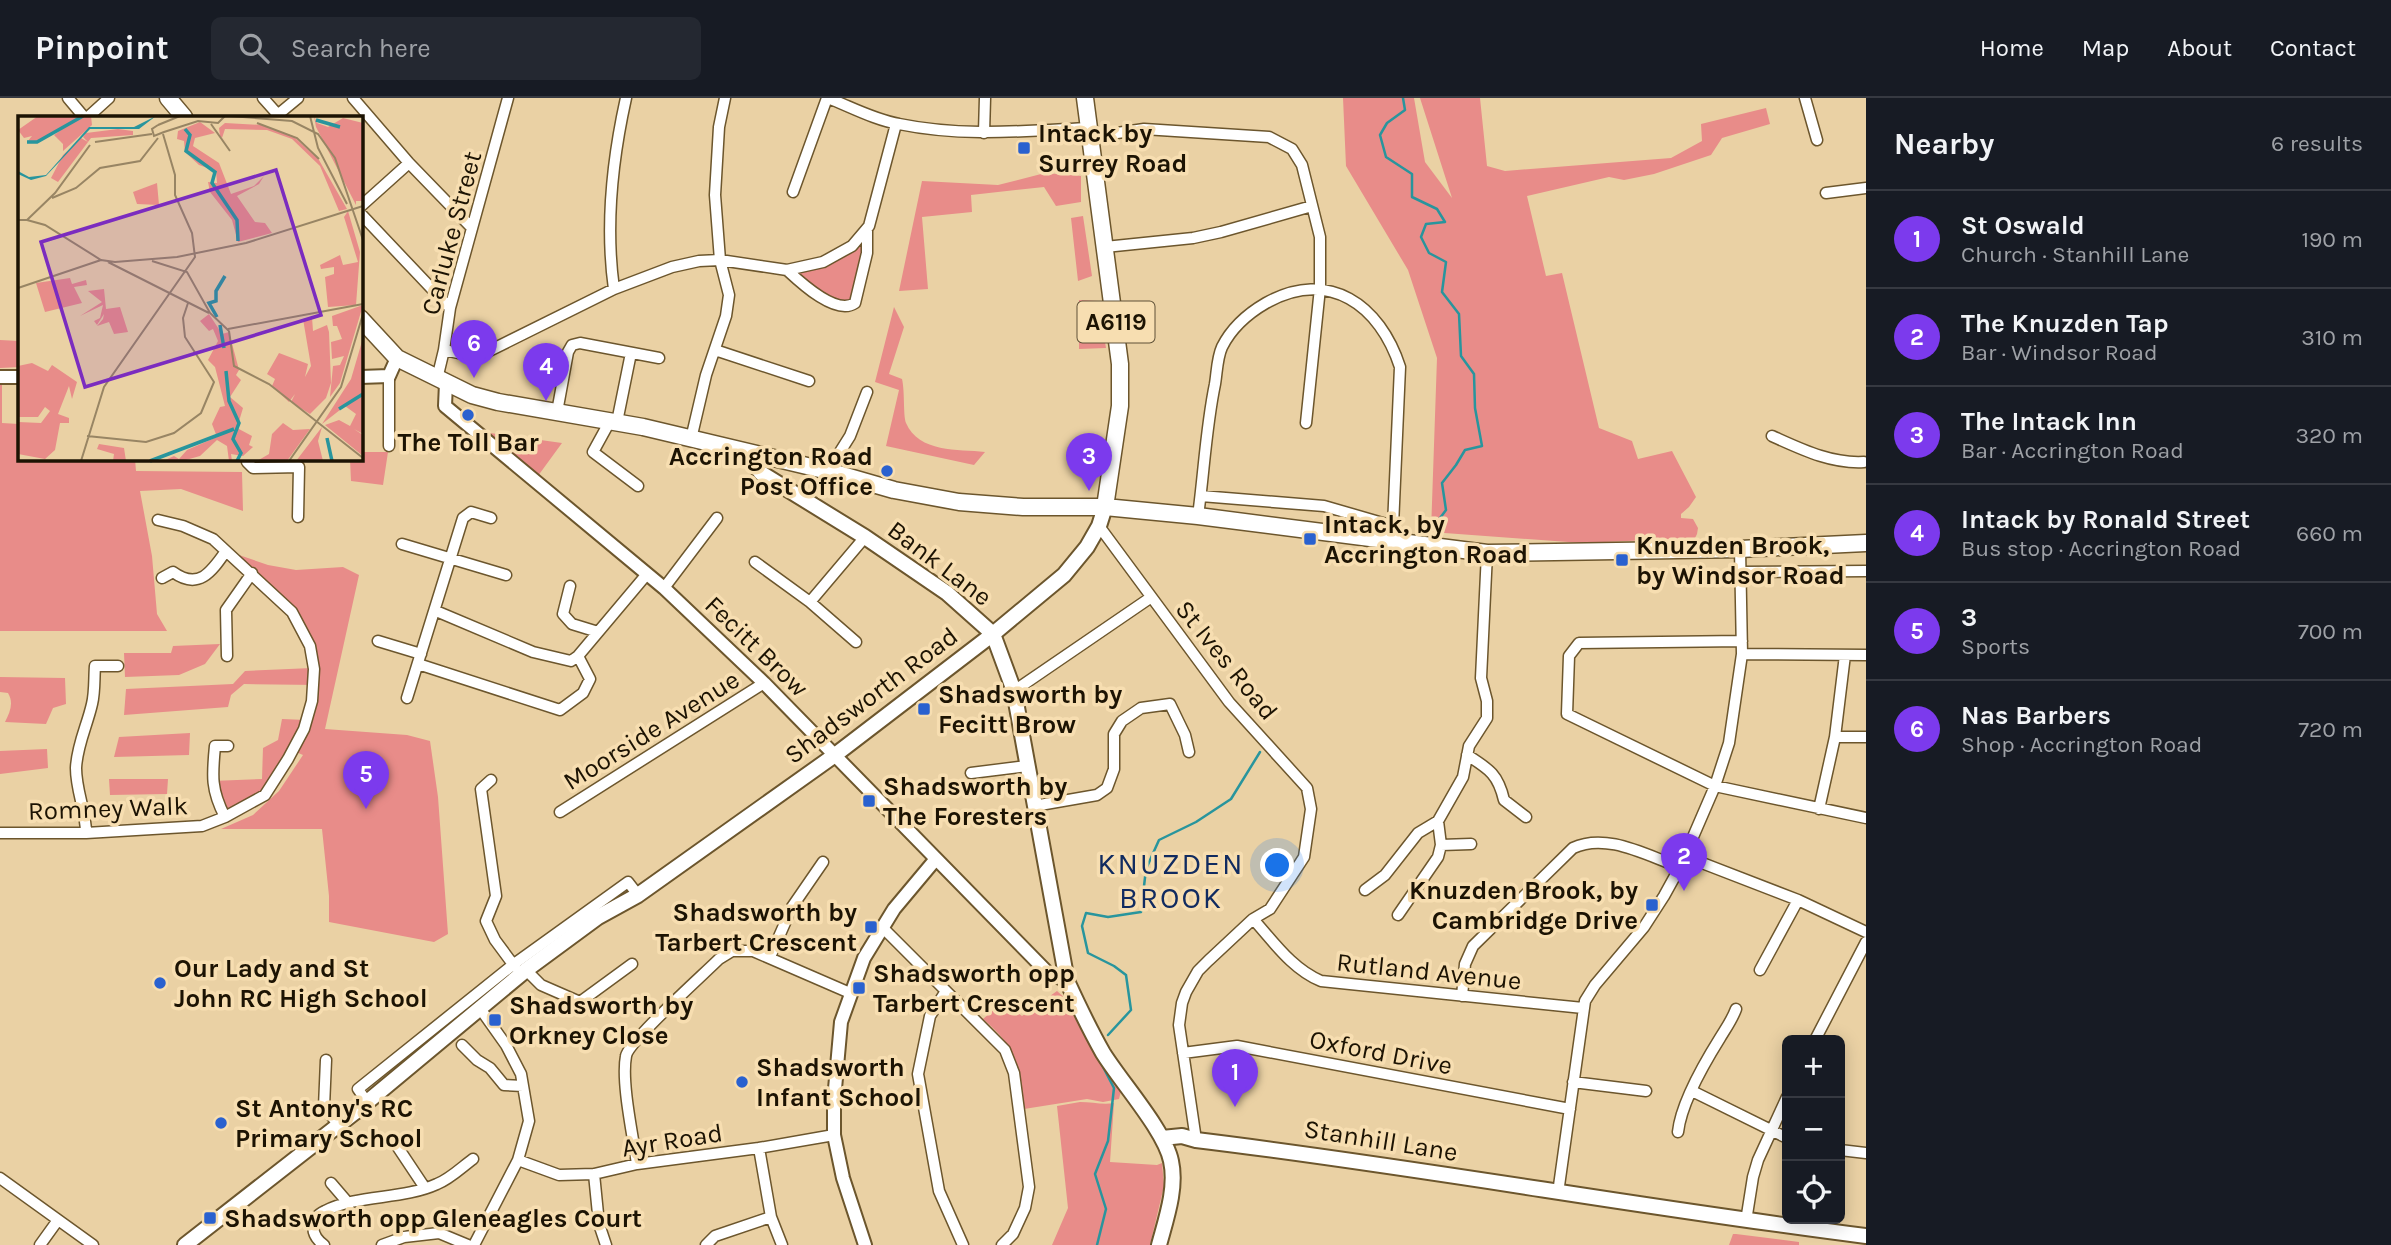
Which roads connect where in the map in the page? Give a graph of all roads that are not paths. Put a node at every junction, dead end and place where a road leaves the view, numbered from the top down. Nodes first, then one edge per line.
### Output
1 (68, 98) edge
2 (109, 98) edge
3 (168, 98) edge
4 (263, 98) edge
5 (298, 98) edge
6 (353, 98) edge
7 (508, 98) edge
8 (626, 98) edge
9 (725, 98) edge
10 (827, 98) edge
11 (985, 98) edge
12 (1084, 98) edge
13 (1806, 101) edge
14 (85, 116) edge
15 (87, 116) edge
16 (183, 116) edge
17 (277, 116) edge
18 (896, 124) junction
19 (1089, 133) junction
20 (984, 134) junction
21 (1817, 140) dead end
22 (409, 163) junction
23 (1866, 187) edge
24 (793, 192) dead end
25 (1826, 193) dead end
26 (362, 205) edge
27 (1312, 206) junction
28 (362, 215) edge
29 (472, 228) junction
30 (867, 229) junction
31 (1105, 247) junction
32 (720, 260) junction
33 (787, 270) junction
34 (1320, 288) junction
35 (614, 289) junction
36 (450, 308) junction
37 (362, 320) edge
38 (444, 350) junction
39 (715, 350) junction
40 (631, 353) junction
41 (397, 358) junction
42 (659, 358) dead end
43 (362, 376) edge
44 (389, 376) junction
45 (0, 377) edge
46 (18, 377) edge
47 (442, 381) junction
48 (809, 381) dead end
49 (867, 392) dead end
50 (557, 412) junction
51 (614, 422) junction
52 (1306, 424) dead end
53 (1772, 436) dead end
54 (691, 439) junction
55 (389, 446) dead end
56 (751, 453) junction
57 (247, 460) edge
58 (1864, 462) dead end
59 (828, 471) junction
60 (638, 486) dead end
61 (1201, 496) junction
62 (1105, 507) junction
63 (1198, 516) junction
64 (298, 517) dead end
65 (491, 518) dead end
66 (717, 518) dead end
67 (158, 520) dead end
68 (1099, 526) junction
69 (1394, 526) junction
70 (865, 537) junction
71 (1397, 542) junction
72 (1866, 542) edge
73 (402, 544) dead end
74 (1740, 549) junction
75 (226, 551) junction
76 (1487, 553) junction
77 (451, 559) junction
78 (755, 562) dead end
79 (1866, 571) edge
80 (1741, 572) junction
81 (252, 573) junction
82 (647, 574) junction
83 (506, 575) dead end
84 (162, 578) dead end
85 (570, 586) dead end
86 (664, 588) junction
87 (1150, 598) junction
88 (810, 602) junction
89 (436, 611) junction
90 (598, 632) junction
91 (993, 634) junction
92 (378, 641) dead end
93 (1742, 641) junction
94 (856, 642) dead end
95 (1742, 654) junction
96 (1845, 655) junction
97 (1866, 655) edge
98 (227, 656) dead end
99 (578, 656) junction
100 (420, 659) junction
101 (118, 666) dead end
102 (764, 683) junction
103 (1014, 691) junction
104 (407, 698) dead end
105 (1835, 737) junction
106 (1866, 737) edge
107 (229, 746) dead end
108 (1189, 752) dead end
109 (835, 755) junction
110 (1467, 755) junction
111 (1027, 766) junction
112 (971, 773) dead end
113 (491, 780) dead end
114 (1715, 786) junction
115 (1034, 806) junction
116 (1819, 810) junction
117 (560, 812) dead end
118 (225, 817) junction
119 (1526, 817) dead end
120 (1866, 818) edge
121 (1438, 821) junction
122 (0, 833) edge
123 (86, 833) junction
124 (1471, 844) dead end
125 (1441, 845) junction
126 (1684, 856) junction
127 (935, 860) junction
128 (823, 862) dead end
129 (1680, 867) junction
130 (1364, 890) dead end
131 (1798, 900) junction
132 (1398, 915) dead end
133 (1253, 919) junction
134 (882, 927) junction
135 (1866, 932) edge
136 (1866, 942) edge
137 (770, 957) junction
138 (632, 964) dead end
139 (520, 970) junction
140 (1760, 970) dead end
141 (1067, 981) junction
142 (946, 990) junction
143 (850, 993) junction
144 (1462, 996) junction
145 (480, 1007) junction
146 (1583, 1008) junction
147 (1745, 1020) dead end
148 (1818, 1035) edge
149 (462, 1045) dead end
150 (1183, 1053) junction
151 (326, 1060) dead end
152 (1573, 1082) junction
153 (523, 1086) junction
154 (1646, 1091) dead end
155 (1692, 1091) junction
156 (1787, 1098) edge
157 (367, 1102) junction
158 (1570, 1110) junction
159 (339, 1125) junction
160 (1771, 1131) junction
161 (1678, 1132) dead end
162 (834, 1135) junction
163 (1782, 1136) edge
164 (1162, 1138) junction
165 (1196, 1140) junction
166 (395, 1143) dead end
167 (759, 1148) junction
168 (1845, 1151) edge
169 (1866, 1153) edge
170 (1170, 1154) junction
171 (473, 1159) dead end
172 (518, 1160) junction
173 (637, 1164) junction
174 (594, 1174) junction
175 (0, 1178) edge
176 (331, 1183) dead end
177 (425, 1188) junction
178 (1558, 1193) junction
179 (349, 1204) junction
180 (771, 1217) junction
181 (58, 1220) junction
182 (1746, 1221) junction
183 (1866, 1236) edge
184 (40, 1245) edge
185 (93, 1245) edge
186 (185, 1245) edge
187 (324, 1245) edge
188 (382, 1245) edge
189 (468, 1245) edge
190 (474, 1245) edge
191 (606, 1245) edge
192 (706, 1245) edge
193 (782, 1245) edge
194 (865, 1245) edge
195 (963, 1245) edge
196 (1002, 1245) edge
197 (1158, 1245) edge

1 - 14 street
2 - 15 street
3 - 16 main road
4 - 17 street
5 - 17 street
6 - 22 street
7 - 29 street, Carluke Street
8 - 35 street
9 - 32 street
10 - 18 street
10 - 24 street
11 - 20 street
12 - 19 main road, A6119
13 - 21 street
18 - 20 street
18 - 30 street
19 - 20 street
19 - 27 street
19 - 31 main road, A6119
22 - 26 street
22 - 29 street
23 - 25 street
27 - 31 street
27 - 34 street
28 - 36 street
29 - 36 street, Carluke Street
30 - 33 street
30 - 33 street
31 - 62 main road, A6119
32 - 33 street
32 - 35 street
32 - 39 street
34 - 52 street
34 - 61 street
34 - 69 street
35 - 38 street
36 - 38 street, Carluke Street
37 - 41 main road
38 - 47 street, Carluke Street
39 - 48 street
39 - 54 street
40 - 42 street
40 - 50 street
40 - 51 street
41 - 44 street
41 - 47 main road
43 - 44 street
44 - 55 street
45 - 46 street
47 - 50 main road
47 - 82 street, Fecitt Brow
49 - 59 street
50 - 51 main road
51 - 54 main road
51 - 60 street
53 - 58 street
54 - 56 main road
56 - 59 main road
56 - 70 main road, Bank Lane
57 - 64 street
59 - 62 main road
61 - 63 street
61 - 69 street
62 - 63 main road
62 - 68 main road, Shadsworth Road
63 - 71 main road
65 - 77 street
66 - 86 street
67 - 75 street, Romney Walk
68 - 87 street, St Ives Road
68 - 91 main road, Shadsworth Road
69 - 71 street
70 - 88 street
70 - 91 main road, Bank Lane
71 - 76 main road
72 - 74 main road
73 - 77 street
74 - 76 main road
74 - 80 street
75 - 81 street, Romney Walk
75 - 84 street
76 - 110 street
77 - 83 street
77 - 89 street
78 - 88 street
79 - 80 street
80 - 93 street
81 - 98 street
81 - 118 street, Romney Walk
82 - 86 street, Fecitt Brow
82 - 90 street
85 - 90 street
86 - 102 street, Fecitt Brow
87 - 103 street
87 - 133 street, St Ives Road
88 - 94 street
89 - 99 street
89 - 100 street
90 - 99 street
91 - 103 main road, Bank Lane
91 - 109 main road, Shadsworth Road
92 - 100 street
93 - 95 street
93 - 114 street
95 - 96 street
95 - 114 street
96 - 97 street
96 - 105 street
99 - 100 street
100 - 104 street
101 - 123 street
102 - 109 street, Fecitt Brow
102 - 117 street, Moorside Avenue
103 - 111 main road, Bank Lane
105 - 106 street
105 - 116 street
107 - 118 street
108 - 115 street
109 - 127 street, Fecitt Brow
109 - 139 main road, Shadsworth Road
110 - 119 street
110 - 121 street
111 - 112 street
111 - 115 main road, Bank Lane
113 - 139 street
114 - 116 street
114 - 126 street
115 - 141 main road, Bank Lane
116 - 120 street
118 - 123 street, Romney Walk
121 - 125 street
121 - 130 street
122 - 123 street, Romney Walk
124 - 125 street
125 - 132 street
126 - 129 street
126 - 131 street
127 - 134 street
127 - 141 street, Fecitt Brow
128 - 137 street
129 - 144 street
129 - 146 street
131 - 135 street
131 - 140 street
133 - 144 street, Rutland Avenue
133 - 150 street, St Ives Road
134 - 142 street
134 - 143 street
136 - 148 street
137 - 143 street
137 - 173 street
138 - 139 street
139 - 145 main road, Shadsworth Road
139 - 157 street, Shadsworth Road
141 - 164 main road
142 - 195 street
142 - 196 street
143 - 162 street
144 - 146 street, Rutland Avenue
145 - 153 street
145 - 157 main road, Shadsworth Road
146 - 152 street
147 - 155 street
149 - 153 street
150 - 158 street, Oxford Drive
150 - 165 street, St Ives Road
151 - 159 street
152 - 154 street
152 - 158 street
153 - 172 street
155 - 160 street
155 - 161 street
156 - 160 street
157 - 159 main road, Shadsworth Road
158 - 178 street
159 - 186 main road, Shadsworth Road
160 - 163 street
160 - 182 street
162 - 167 street, Ayr Road
162 - 194 street
164 - 165 main road, Stanhill Lane
164 - 170 main road
165 - 170 main road
165 - 178 main road, Stanhill Lane
166 - 177 street
167 - 173 street, Ayr Road
167 - 180 street
168 - 169 street
170 - 197 main road
171 - 177 street
172 - 174 street, Ayr Road
172 - 190 street
173 - 174 street, Ayr Road
174 - 191 street
175 - 181 street
176 - 179 street
177 - 179 street
178 - 182 main road, Stanhill Lane
179 - 187 street
180 - 192 street
180 - 193 street
181 - 184 street
181 - 185 street
182 - 183 main road, Stanhill Lane
188 - 189 street

